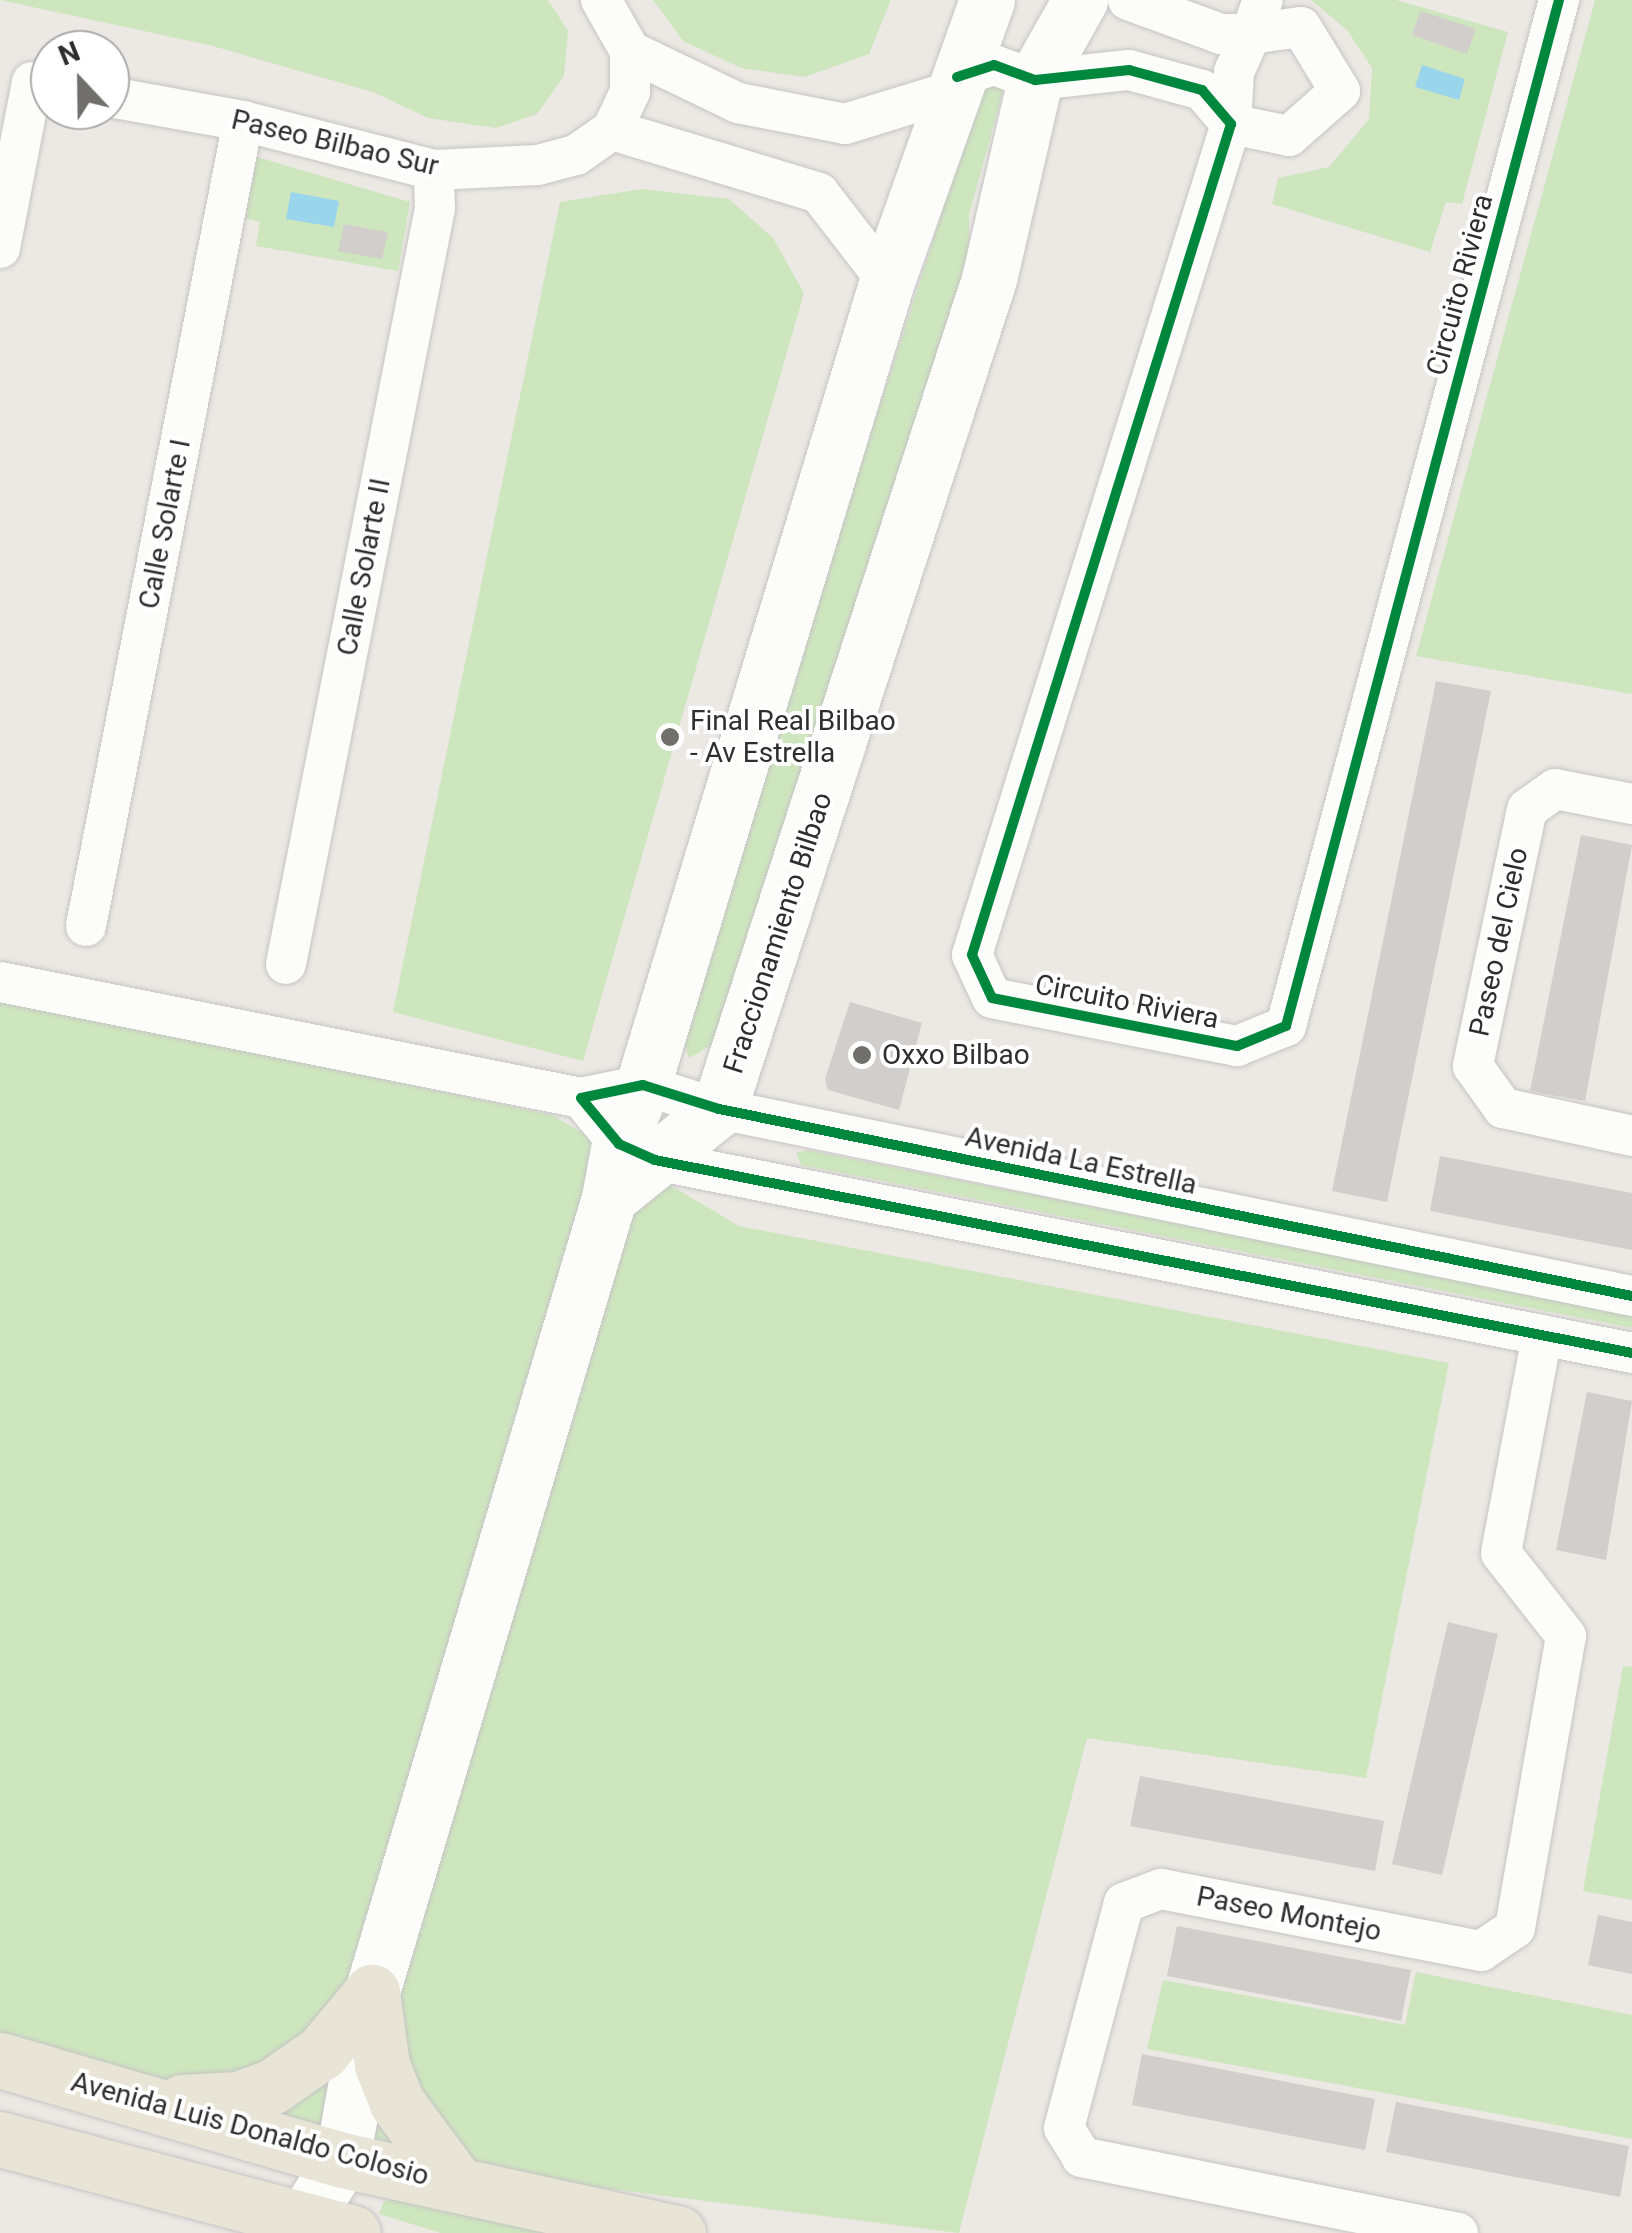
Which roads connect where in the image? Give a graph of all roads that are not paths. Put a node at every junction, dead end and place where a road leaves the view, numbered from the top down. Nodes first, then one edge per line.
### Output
1 (601, 0) edge
2 (987, 0) edge
3 (1080, 0) edge
4 (1559, 0) edge
5 (1138, 4) edge
6 (1257, 17) edge
7 (630, 50) junction
8 (1036, 80) junction
9 (27, 82) edge
10 (955, 84) junction
11 (130, 101) edge
12 (243, 121) junction
13 (1231, 124) junction
14 (612, 130) junction
15 (434, 170) junction
16 (0, 248) edge
17 (887, 281) junction
18 (1632, 804) edge
19 (86, 926) dead end
20 (286, 964) dead end
21 (0, 982) edge
22 (644, 1085) junction
23 (581, 1098) junction
24 (719, 1109) junction
25 (1632, 1136) edge
26 (637, 1152) junction
27 (1632, 1296) edge
28 (1542, 1335) junction
29 (1632, 1353) edge
30 (372, 1992) junction
31 (0, 2060) edge
32 (128, 2096) junction
33 (0, 2139) edge
34 (342, 2160) junction
35 (458, 2185) junction
36 (298, 2226) edge
37 (354, 2233) edge
38 (369, 2233) edge
39 (678, 2233) edge
40 (1458, 2233) edge

1 - 7 street
2 - 10 main road
3 - 8 main road, Fraccionamiento Bilbao
4 - 13 street, Circuito Riviera
5 - 6 street
6 - 13 street, Circuito Riviera
6 - 13 street
7 - 10 street
7 - 14 street
8 - 10 street
8 - 13 street
8 - 24 main road, Fraccionamiento Bilbao
9 - 16 street
10 - 17 main road
11 - 12 street, Paseo Bilbao Sur
12 - 15 street, Paseo Bilbao Sur
12 - 19 street, Calle Solarte I
14 - 15 street, Paseo Bilbao Sur
14 - 17 street
15 - 20 street, Calle Solarte II
17 - 22 main road
18 - 25 street, Paseo del Cielo
21 - 23 street
22 - 23 street, Avenida La Estrella
22 - 24 street, Avenida La Estrella
22 - 26 main road
23 - 26 street
24 - 26 main road, Fraccionamiento Bilbao
24 - 27 street, Avenida La Estrella
26 - 28 street
26 - 30 main road
28 - 29 street
28 - 40 street, Paseo Montejo
30 - 32 main road
30 - 34 main road
30 - 35 main road
31 - 32 main road, Avenida Luis Donaldo Colosio
32 - 34 main road, Avenida Luis Donaldo Colosio
33 - 36 main road
34 - 35 main road, Avenida Luis Donaldo Colosio
34 - 36 main road
34 - 38 main road
35 - 39 main road, Avenida Luis Donaldo Colosio
36 - 37 main road

